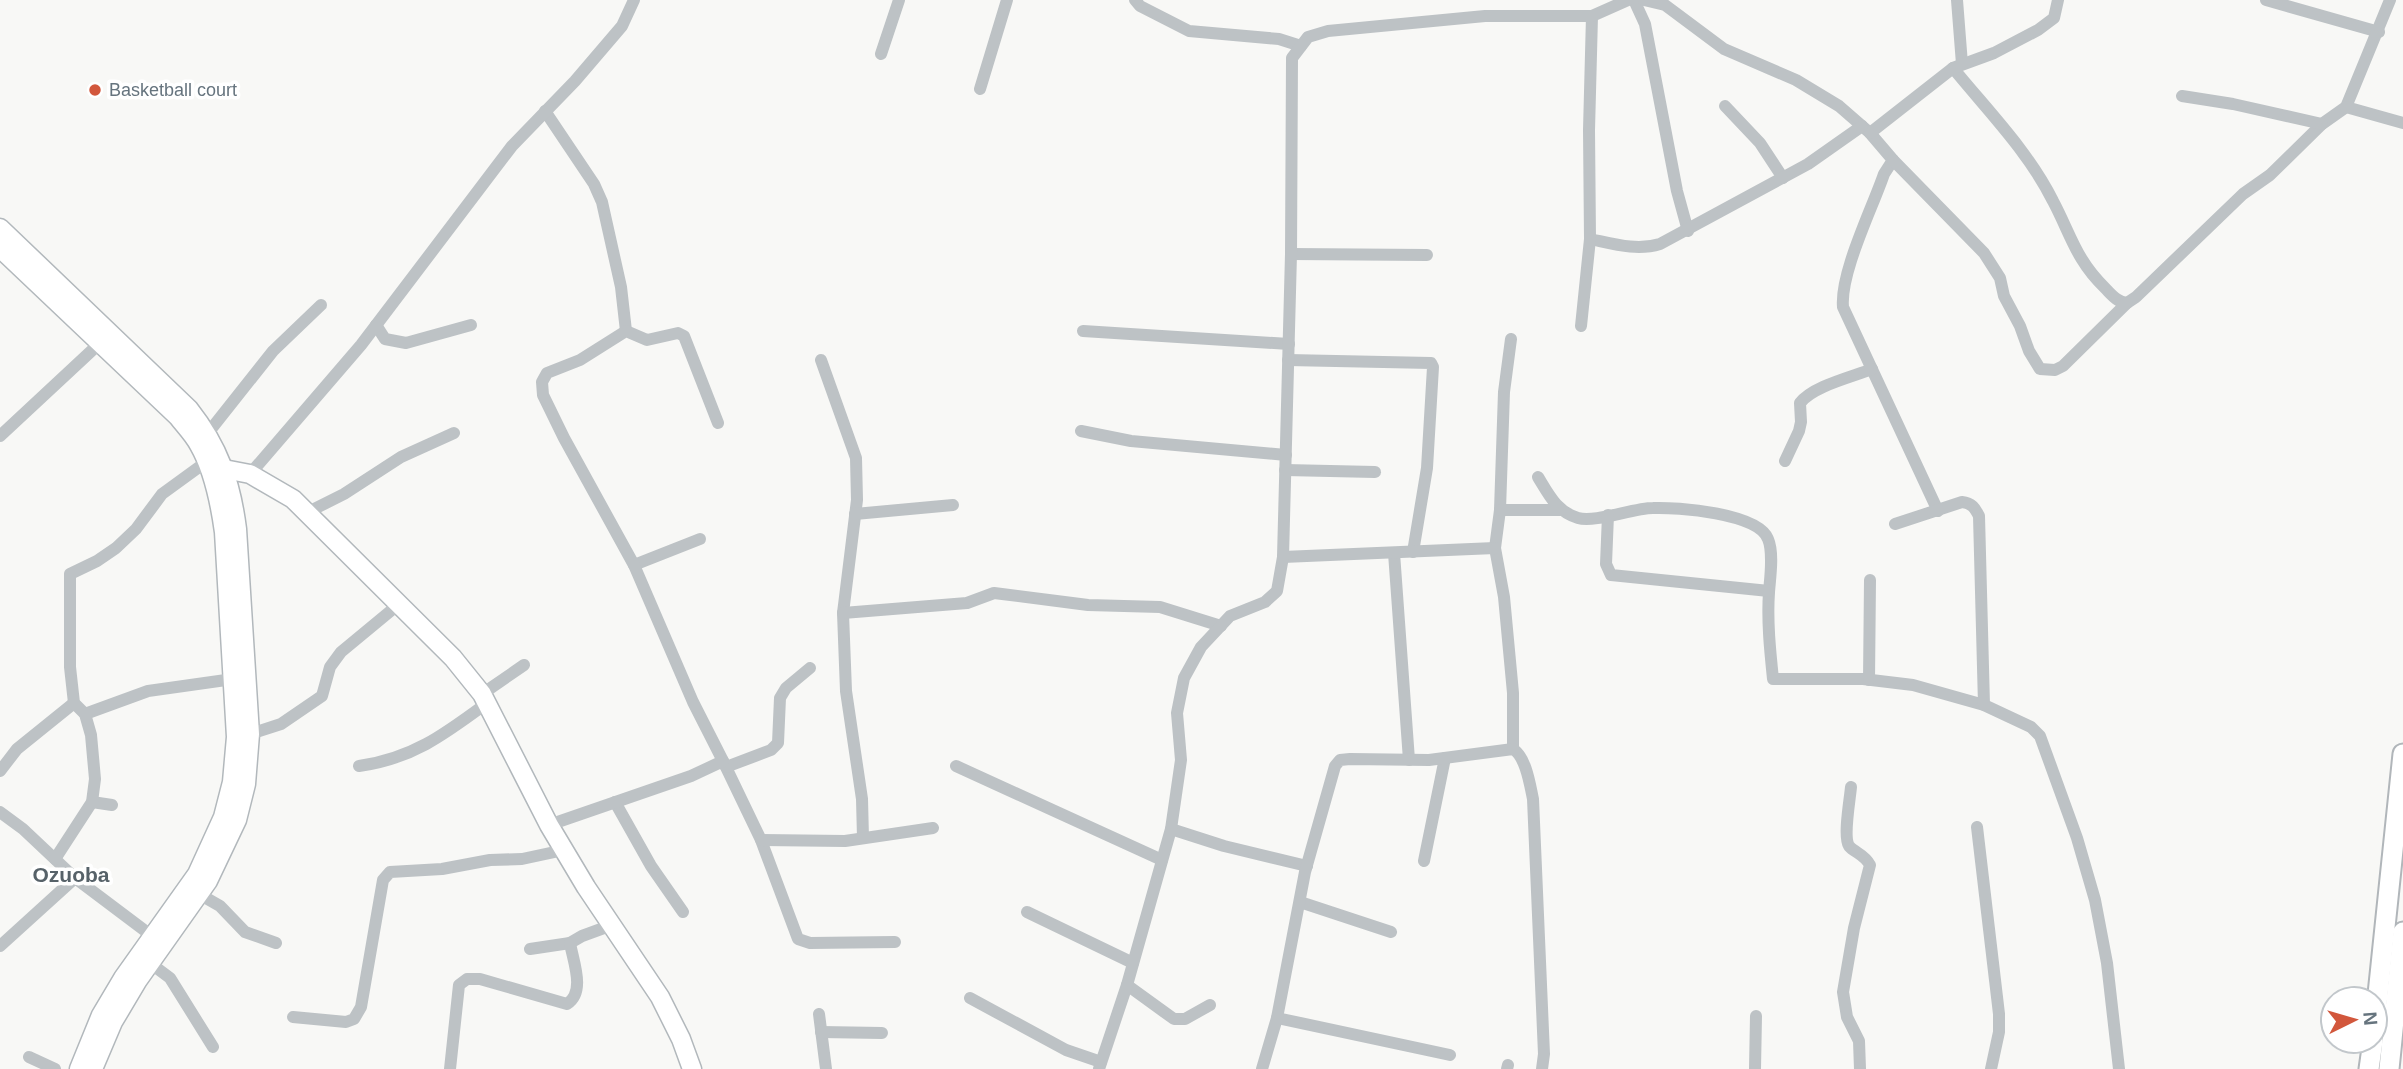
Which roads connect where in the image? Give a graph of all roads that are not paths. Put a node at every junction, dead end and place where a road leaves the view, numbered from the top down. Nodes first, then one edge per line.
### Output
1 (634, 0) edge
2 (899, 0) edge
3 (1007, 0) edge
4 (1135, 0) edge
5 (1628, 0) edge
6 (1634, 0) edge
7 (1644, 0) edge
8 (1957, 0) edge
9 (2058, 0) edge
10 (2266, 0) edge
11 (2390, 0) edge
12 (1592, 16) junction
13 (2379, 32) junction
14 (1301, 46) junction
15 (881, 54) dead end
16 (1957, 66) junction
17 (980, 89) dead end
18 (2182, 96) dead end
19 (1725, 106) dead end
20 (2346, 107) junction
21 (545, 111) junction
22 (2403, 123) edge
23 (2322, 124) junction
24 (1866, 130) junction
25 (1893, 160) junction
26 (1783, 178) junction
27 (0, 228) edge
28 (1688, 231) junction
29 (1590, 239) junction
30 (0, 248) edge
31 (1292, 254) junction
32 (1427, 255) dead end
33 (2127, 303) junction
34 (321, 305) dead end
35 (376, 325) junction
36 (471, 325) dead end
37 (1581, 326) dead end
38 (626, 331) junction
39 (1083, 331) dead end
40 (1511, 339) dead end
41 (101, 342) junction
42 (1289, 344) junction
43 (821, 360) dead end
44 (1288, 360) junction
45 (1872, 369) junction
46 (718, 423) dead end
47 (1081, 431) dead end
48 (208, 433) junction
49 (454, 433) dead end
50 (0, 436) edge
51 (1286, 454) junction
52 (1785, 461) dead end
53 (206, 462) junction
54 (224, 469) junction
55 (1285, 470) junction
56 (1376, 472) dead end
57 (250, 474) junction
58 (1538, 477) dead end
59 (953, 505) dead end
60 (1500, 510) junction
61 (1560, 510) junction
62 (1938, 511) junction
63 (306, 513) junction
64 (855, 514) junction
65 (1608, 515) junction
66 (1895, 524) dead end
67 (700, 539) dead end
68 (1495, 548) junction
69 (1413, 552) junction
70 (1394, 553) junction
71 (1283, 557) junction
72 (634, 565) junction
73 (1870, 580) dead end
74 (1769, 591) junction
75 (399, 604) junction
76 (843, 613) junction
77 (1221, 626) junction
78 (524, 665) dead end
79 (810, 668) dead end
80 (233, 680) junction
81 (1869, 680) junction
82 (485, 698) junction
83 (74, 703) junction
84 (1984, 705) junction
85 (85, 714) junction
86 (250, 734) junction
87 (1513, 749) junction
88 (2403, 754) edge
89 (1445, 758) junction
90 (1409, 760) junction
91 (725, 764) junction
92 (359, 766) dead end
93 (956, 766) dead end
94 (0, 771) edge
95 (1851, 787) dead end
96 (92, 802) junction
97 (615, 802) junction
98 (112, 805) dead end
99 (0, 812) edge
100 (549, 825) junction
101 (1977, 827) dead end
102 (933, 828) dead end
103 (1171, 829) junction
104 (863, 838) junction
105 (761, 840) junction
106 (564, 850) junction
107 (55, 859) junction
108 (1162, 860) junction
109 (1424, 861) dead end
110 (1307, 866) junction
111 (75, 878) junction
112 (199, 894) junction
113 (1300, 902) junction
114 (683, 912) dead end
115 (1027, 912) dead end
116 (612, 925) junction
117 (1391, 932) dead end
118 (2403, 932) edge
119 (152, 936) junction
120 (895, 942) dead end
121 (276, 943) dead end
122 (570, 943) junction
123 (0, 946) edge
124 (530, 949) dead end
125 (150, 962) junction
126 (1133, 963) junction
127 (1127, 985) junction
128 (2379, 985) edge
129 (970, 998) dead end
130 (1210, 1005) dead end
131 (818, 1014) dead end
132 (1756, 1016) dead end
133 (293, 1017) dead end
134 (1277, 1018) junction
135 (821, 1032) junction
136 (882, 1033) dead end
137 (213, 1047) dead end
138 (1450, 1055) dead end
139 (29, 1057) dead end
140 (2394, 1058) edge
141 (1100, 1066) edge
142 (55, 1069) edge
143 (79, 1069) edge
144 (93, 1069) edge
145 (450, 1069) edge
146 (692, 1069) edge
147 (826, 1069) edge
148 (1262, 1069) edge
149 (1542, 1069) edge
150 (1755, 1069) edge
151 (1860, 1069) edge
152 (1991, 1069) edge
153 (2119, 1069) edge

1 - 21 street
2 - 15 street
3 - 17 street
4 - 14 street
5 - 12 street
6 - 28 street
7 - 24 street
8 - 16 street
9 - 16 street
10 - 13 street
11 - 13 street
12 - 14 street
12 - 29 street
13 - 20 street
14 - 31 street
16 - 24 street
16 - 33 street
18 - 23 street
19 - 26 street
20 - 22 street
20 - 23 street
21 - 35 street
21 - 38 street
23 - 33 street
24 - 25 street
24 - 26 street
25 - 33 street
25 - 45 street
26 - 28 street
27 - 48 main road
28 - 29 street
29 - 37 street
30 - 41 main road
31 - 32 street
31 - 42 street
34 - 48 street
35 - 36 street
35 - 57 street
38 - 46 street
38 - 72 street
39 - 42 street
40 - 60 street
41 - 50 street
41 - 53 main road
42 - 44 street
43 - 64 street
44 - 51 street
44 - 69 street
45 - 52 street
45 - 62 street
47 - 51 street
48 - 54 main road
49 - 63 street
51 - 55 street
53 - 80 main road
53 - 83 street
54 - 57 main road
54 - 86 main road
55 - 56 street
55 - 71 street
57 - 63 main road
58 - 61 street
59 - 64 street
60 - 61 street
60 - 68 street
61 - 65 street
62 - 66 street
62 - 84 street
63 - 75 main road
64 - 76 street
65 - 74 street
65 - 74 street
67 - 72 street
68 - 69 street
68 - 87 street
69 - 70 street
70 - 71 street
70 - 90 street
71 - 77 street
72 - 91 street
73 - 81 street
74 - 81 street
75 - 82 main road
75 - 86 street
76 - 77 street
76 - 104 street
77 - 103 street
78 - 82 street
79 - 91 street
80 - 85 street
80 - 119 main road
81 - 84 street
82 - 92 street
82 - 100 main road
83 - 85 street
83 - 94 street
84 - 153 street
85 - 96 street
86 - 112 main road
87 - 89 street
87 - 149 street
88 - 128 main road
89 - 90 street
89 - 109 street
90 - 110 street
91 - 97 street
91 - 105 street
93 - 108 street
95 - 151 street
96 - 98 street
96 - 107 street
97 - 100 street
97 - 114 street
99 - 107 street
100 - 106 main road
101 - 152 street
102 - 104 street
103 - 108 street
103 - 110 street
104 - 105 street
105 - 120 street
106 - 116 main road
106 - 133 street
107 - 111 street
108 - 126 street
110 - 113 street
111 - 119 street
111 - 123 street
112 - 121 street
112 - 125 main road
113 - 117 street
113 - 134 street
115 - 126 street
116 - 122 street
116 - 146 main road
118 - 140 main road
119 - 143 main road
122 - 124 street
122 - 145 street
125 - 137 street
125 - 144 main road
126 - 127 street
127 - 130 street
127 - 141 street
129 - 141 street
131 - 135 street
132 - 150 street
134 - 138 street
134 - 148 street
135 - 136 street
135 - 147 street
139 - 142 street

